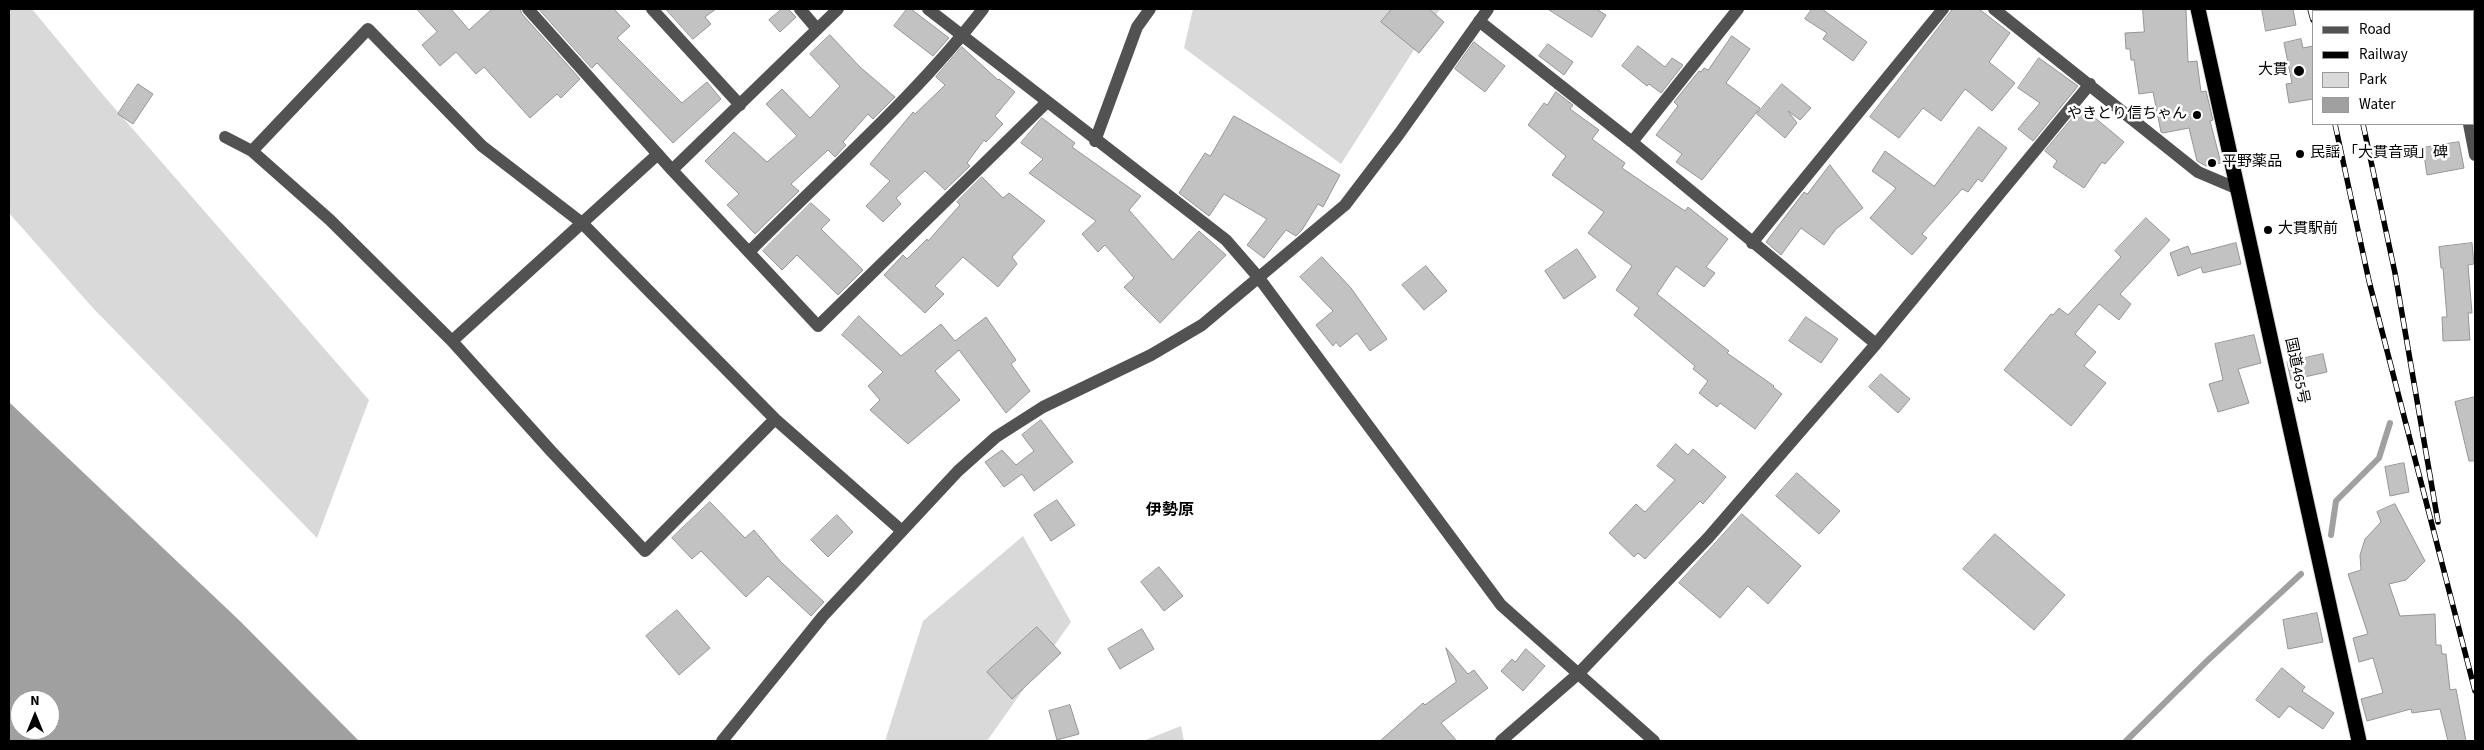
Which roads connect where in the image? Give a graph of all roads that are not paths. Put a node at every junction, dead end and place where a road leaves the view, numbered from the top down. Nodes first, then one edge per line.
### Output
1 (528, 9) edge
2 (652, 9) edge
3 (800, 9) edge
4 (838, 9) edge
5 (928, 9) edge
6 (983, 9) edge
7 (1150, 9) edge
8 (1488, 9) edge
9 (1738, 9) edge
10 (1943, 9) edge
11 (1994, 9) edge
12 (2198, 9) edge
13 (1478, 21) junction
14 (817, 30) junction
15 (962, 36) junction
16 (2090, 84) junction
17 (1047, 102) junction
18 (740, 105) junction
19 (2469, 125) edge
20 (225, 137) dead end
21 (1095, 141) junction
22 (1632, 142) junction
23 (252, 151) junction
24 (658, 154) junction
25 (2475, 155) edge
26 (672, 170) junction
27 (2238, 189) junction
28 (582, 224) junction
29 (1752, 243) junction
30 (749, 252) junction
31 (1259, 278) junction
32 (452, 341) junction
33 (1876, 344) junction
34 (775, 420) junction
35 (902, 530) junction
36 (1578, 674) junction
37 (722, 741) edge
38 (1501, 741) edge
39 (1654, 741) edge
40 (2359, 741) edge

1 - 24 street
2 - 18 street
3 - 14 street
4 - 14 street
5 - 15 street
6 - 15 street
7 - 21 street
8 - 13 street
9 - 22 street
10 - 29 street
11 - 16 street
12 - 27 highway, 国道465号
13 - 22 street
13 - 31 street
14 - 18 street
15 - 17 street
15 - 30 street
16 - 27 street
16 - 33 street
17 - 21 street
17 - 30 street
18 - 26 street
19 - 25 street
20 - 23 street
21 - 31 street
22 - 29 street
23 - 28 street
23 - 32 street
24 - 26 street
24 - 28 street
26 - 30 street
27 - 40 highway, 国道465号
28 - 32 street
28 - 34 street
29 - 33 street
31 - 35 street
31 - 36 street
32 - 34 street
33 - 36 street
34 - 35 street
35 - 37 street
36 - 38 street
36 - 39 street

